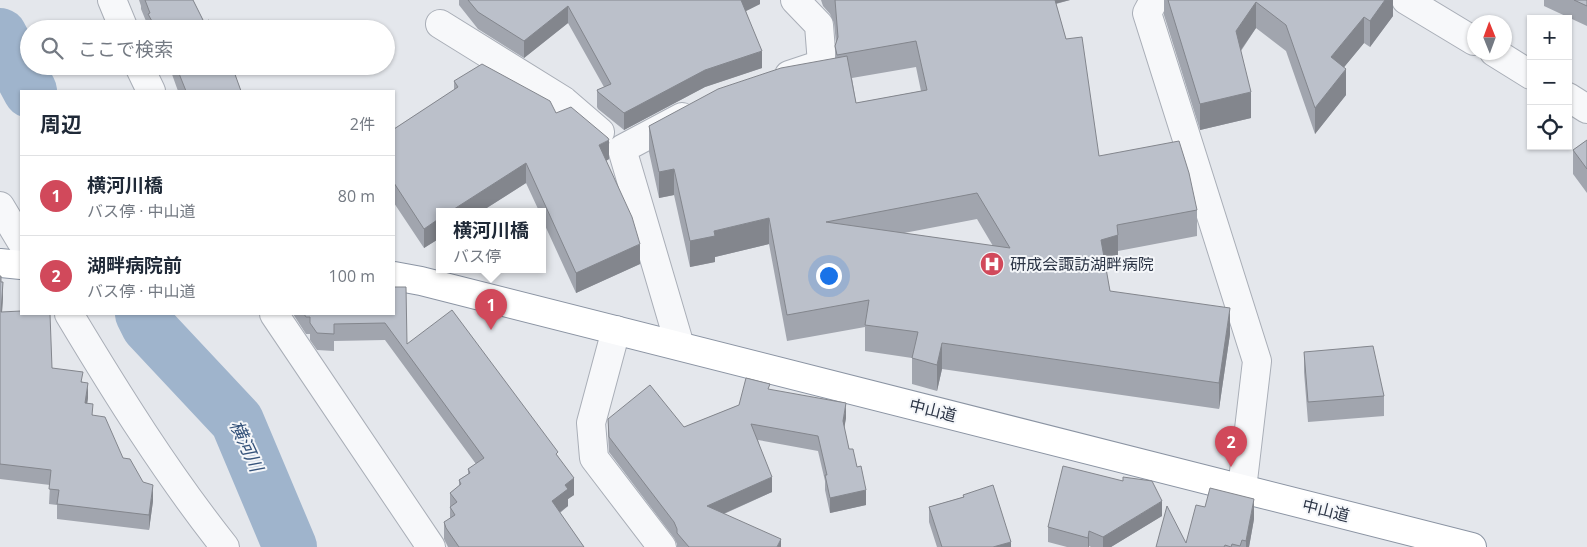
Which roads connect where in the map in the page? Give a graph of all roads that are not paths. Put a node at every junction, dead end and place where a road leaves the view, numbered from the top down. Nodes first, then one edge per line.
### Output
1 (112, 0) edge
2 (795, 0) edge
3 (1154, 0) edge
4 (1406, 0) edge
5 (120, 20) edge
6 (440, 24) dead end
7 (1467, 37) edge
8 (1507, 60) edge
9 (1527, 73) edge
10 (143, 75) edge
11 (767, 82) edge
12 (151, 90) edge
13 (1572, 100) edge
14 (704, 105) edge
15 (1587, 109) edge
16 (622, 149) junction
17 (0, 206) edge
18 (20, 239) edge
19 (0, 264) edge
20 (20, 265) edge
21 (395, 276) edge
22 (69, 315) edge
23 (275, 315) edge
24 (616, 330) junction
25 (680, 346) junction
26 (1242, 489) junction
27 (225, 547) edge
28 (431, 547) edge
29 (662, 547) edge
30 (1472, 547) edge

1 - 5 street
2 - 11 street
3 - 26 street
4 - 7 street
6 - 16 street
8 - 9 street
10 - 12 street
13 - 15 street
14 - 16 street
16 - 25 street
17 - 18 street
19 - 20 highway
21 - 24 highway, 中山道
22 - 27 street
23 - 28 street
24 - 25 highway, 中山道
24 - 29 street
25 - 26 highway, 中山道
26 - 30 highway, 中山道

